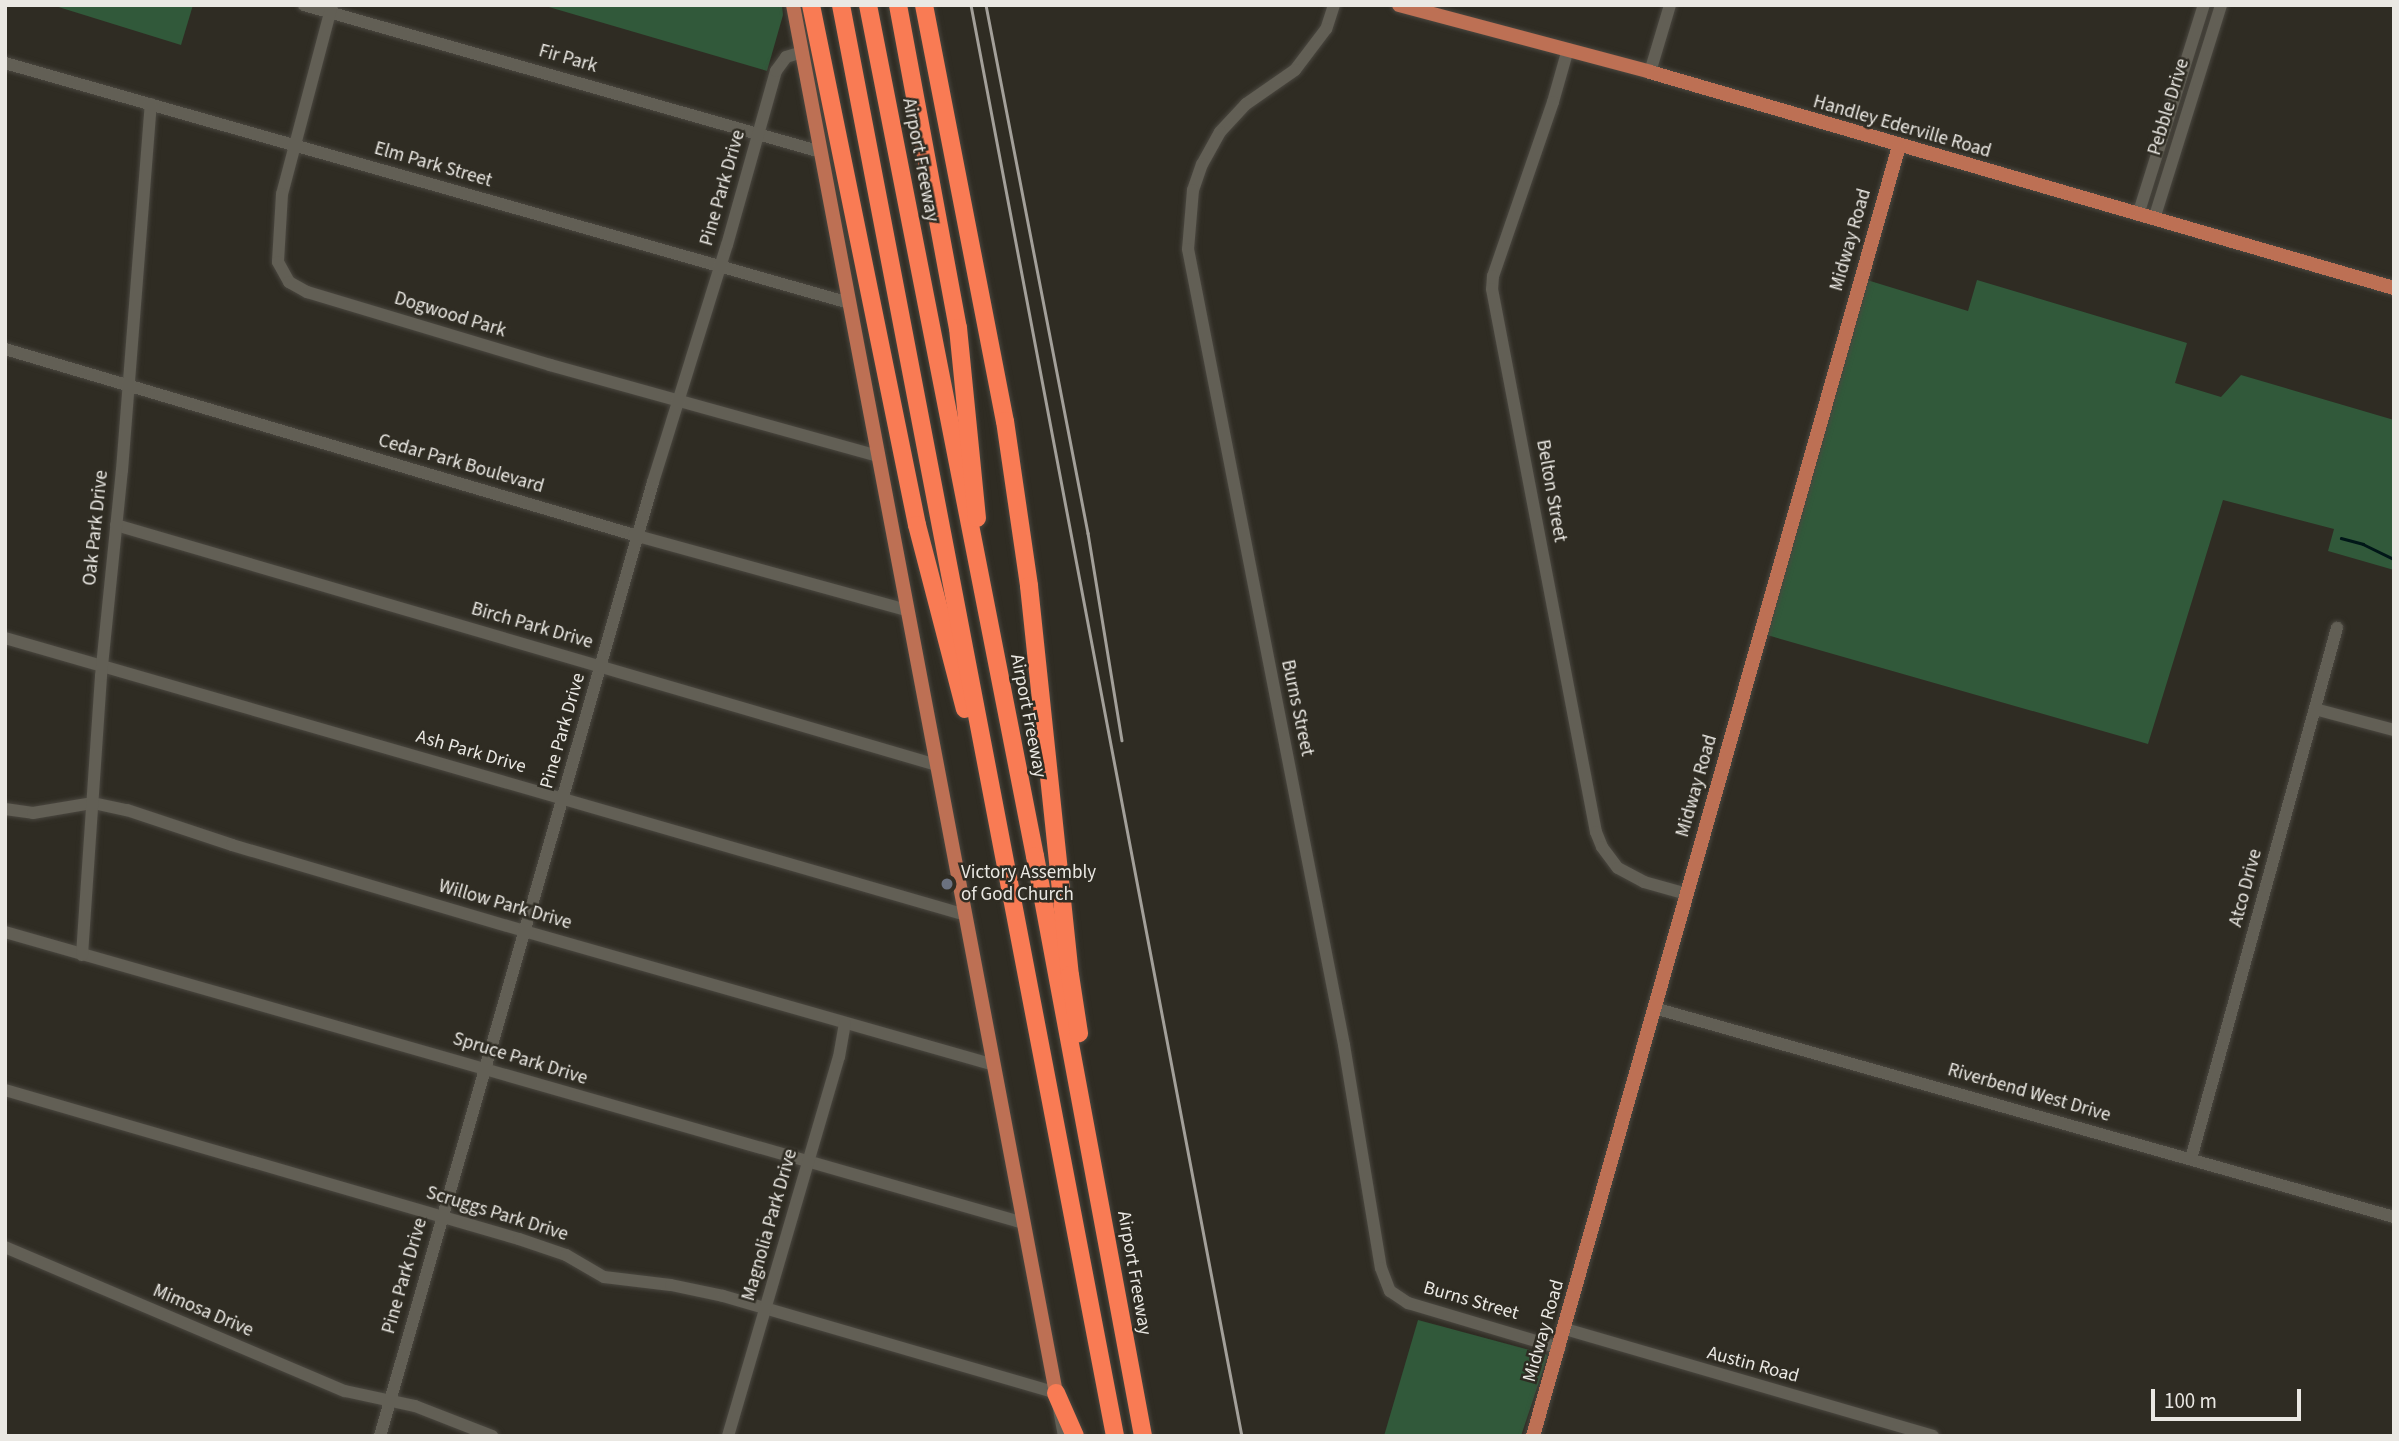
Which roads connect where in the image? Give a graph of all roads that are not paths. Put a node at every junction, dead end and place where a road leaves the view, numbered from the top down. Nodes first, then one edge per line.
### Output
1 (304, 5) edge
2 (793, 5) edge
3 (811, 5) edge
4 (841, 5) edge
5 (868, 5) edge
6 (898, 5) edge
7 (924, 5) edge
8 (1334, 5) edge
9 (1399, 5) edge
10 (1670, 5) edge
11 (2204, 5) edge
12 (2221, 5) edge
13 (331, 9) edge
14 (1568, 49) junction
15 (802, 52) junction
16 (5, 64) edge
17 (1650, 72) junction
18 (2174, 101) junction
19 (151, 104) junction
20 (2190, 105) junction
21 (758, 135) junction
22 (292, 145) junction
23 (1899, 146) junction
24 (821, 152) junction
25 (2158, 154) junction
26 (2173, 158) junction
27 (2138, 215) junction
28 (2154, 219) junction
29 (721, 267) junction
30 (2394, 288) edge
31 (849, 303) junction
32 (5, 349) edge
33 (127, 385) junction
34 (678, 402) junction
35 (878, 456) junction
36 (116, 526) junction
37 (638, 536) junction
38 (908, 610) junction
39 (2337, 628) dead end
40 (989, 632) junction
41 (5, 638) edge
42 (602, 666) junction
43 (102, 667) junction
44 (2315, 709) junction
45 (2394, 730) edge
46 (985, 760) junction
47 (937, 765) junction
48 (563, 799) junction
49 (93, 803) junction
50 (5, 809) edge
51 (1687, 894) junction
52 (965, 915) junction
53 (524, 931) junction
54 (5, 932) edge
55 (82, 956) junction
56 (1654, 1008) junction
57 (845, 1024) junction
58 (994, 1065) junction
59 (485, 1068) junction
60 (5, 1090) edge
61 (1089, 1140) junction
62 (2191, 1159) junction
63 (808, 1164) junction
64 (441, 1217) junction
65 (2394, 1217) edge
66 (1024, 1223) junction
67 (5, 1247) edge
68 (765, 1310) junction
69 (1565, 1329) junction
70 (1559, 1348) junction
71 (1056, 1393) junction
72 (389, 1402) junction
73 (380, 1436) edge
74 (492, 1436) edge
75 (728, 1436) edge
76 (1064, 1436) edge
77 (1075, 1436) edge
78 (1115, 1436) edge
79 (1143, 1436) edge
80 (1533, 1436) edge
81 (1933, 1436) edge

1 - 13 street, Fir Park
2 - 15 main road
3 - 46 highway
4 - 46 highway
5 - 40 highway, Airport Freeway
6 - 40 highway
7 - 61 highway
8 - 70 street, Burns Street
9 - 14 main road, Handley Ederville Road
10 - 17 street
11 - 18 street, Pebble Drive
12 - 20 street, Pebble Drive
13 - 21 street, Fir Park
13 - 22 street, Dogwood Park
14 - 17 main road, Handley Ederville Road
14 - 51 street, Belton Street
15 - 21 street, Pine Park Drive
15 - 24 main road
16 - 19 street, Elm Park Street
17 - 23 main road, Handley Ederville Road
18 - 20 street
18 - 25 street, Pebble Drive
19 - 22 street, Elm Park Street
19 - 33 street, Oak Park Drive
20 - 26 street, Pebble Drive
21 - 24 street, Fir Park
21 - 29 street, Pine Park Drive
22 - 29 street, Elm Park Street
22 - 34 street, Dogwood Park
23 - 27 main road, Handley Ederville Road
23 - 51 main road, Midway Road
24 - 31 main road
25 - 26 street
25 - 27 street, Pebble Drive
26 - 28 street, Pebble Drive
27 - 28 main road, Handley Ederville Road
28 - 30 main road, Handley Ederville Road
29 - 31 street, Elm Park Street
29 - 34 street, Pine Park Drive
31 - 35 main road
32 - 33 street, Cedar Park Boulevard
33 - 36 street, Oak Park Drive
33 - 37 street, Cedar Park Boulevard
34 - 35 street, Dogwood Park
34 - 37 street, Pine Park Drive
35 - 38 main road
36 - 42 street, Birch Park Drive
36 - 43 street, Oak Park Drive
37 - 38 street, Cedar Park Boulevard
37 - 42 street, Pine Park Drive
38 - 47 main road
39 - 44 street, Atco Drive
40 - 61 highway, Airport Freeway
41 - 43 street, Ash Park Drive
42 - 47 street, Birch Park Drive
42 - 48 street, Pine Park Drive
43 - 48 street, Ash Park Drive
43 - 49 street, Oak Park Drive
44 - 45 street
44 - 62 street, Atco Drive
46 - 78 highway
47 - 52 main road
48 - 52 street, Ash Park Drive
48 - 53 street, Pine Park Drive
49 - 50 street, Willow Park Drive
49 - 53 street, Willow Park Drive
49 - 55 street, Oak Park Drive
51 - 56 main road, Midway Road
52 - 58 main road
53 - 57 street, Willow Park Drive
53 - 59 street, Pine Park Drive
54 - 55 street, Spruce Park Drive
55 - 59 street, Spruce Park Drive
56 - 62 street, Riverbend West Drive
56 - 69 main road, Midway Road
57 - 58 street, Willow Park Drive
57 - 63 street, Magnolia Park Drive
58 - 66 main road
59 - 63 street, Spruce Park Drive
59 - 64 street, Pine Park Drive
60 - 64 street, Scruggs Park Drive
61 - 79 highway, Airport Freeway
62 - 65 street, Riverbend West Drive
63 - 66 street, Spruce Park Drive
63 - 68 street, Magnolia Park Drive
64 - 68 street, Scruggs Park Drive
64 - 72 street, Pine Park Drive
66 - 71 main road
67 - 72 street, Mimosa Drive
68 - 71 street, Scruggs Park Drive
68 - 75 street, Magnolia Park Drive
69 - 70 main road, Midway Road
69 - 81 street, Austin Road
70 - 80 main road, Midway Road
71 - 76 street
71 - 77 highway
72 - 73 street, Pine Park Drive
72 - 74 street, Mimosa Drive

